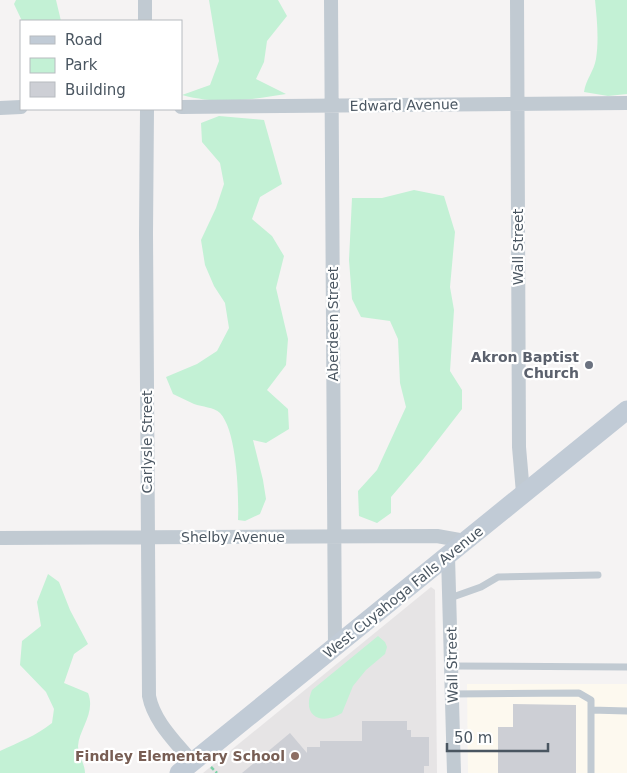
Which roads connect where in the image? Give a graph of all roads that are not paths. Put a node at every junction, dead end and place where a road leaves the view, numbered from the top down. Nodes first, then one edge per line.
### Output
1 (145, 0) edge
2 (331, 0) edge
3 (517, 0) edge
4 (145, 20) edge
5 (627, 103) edge
6 (517, 104) junction
7 (182, 106) edge
8 (332, 106) junction
9 (0, 108) edge
10 (20, 108) edge
11 (147, 110) edge
12 (627, 410) edge
13 (523, 493) junction
14 (334, 536) junction
15 (148, 537) junction
16 (0, 538) edge
17 (465, 541) junction
18 (448, 556) junction
19 (598, 575) dead end
20 (450, 598) junction
21 (334, 648) junction
22 (452, 666) junction
23 (627, 667) edge
24 (452, 694) junction
25 (591, 710) junction
26 (627, 711) edge
27 (186, 768) edge
28 (454, 773) edge
29 (591, 773) edge

1 - 4 street
2 - 8 street, Aberdeen Street
3 - 6 street, Wall Street
5 - 6 street, Edward Avenue
6 - 8 street, Edward Avenue
6 - 13 street, Wall Street
7 - 8 street, Edward Avenue
8 - 14 street, Aberdeen Street
9 - 10 street
11 - 15 street, Carlysle Street
12 - 13 street, West Cuyahoga Falls Avenue
13 - 17 street, West Cuyahoga Falls Avenue
14 - 15 street, Shelby Avenue
14 - 17 street, Shelby Avenue
14 - 21 street, Aberdeen Street
15 - 16 street, Shelby Avenue
15 - 27 street, Carlysle Street
17 - 18 street, West Cuyahoga Falls Avenue
18 - 20 street, Wall Street
18 - 21 street, West Cuyahoga Falls Avenue
19 - 20 lane
20 - 22 street, Wall Street
21 - 27 street, West Cuyahoga Falls Avenue
22 - 23 lane
22 - 24 street, Wall Street
24 - 25 lane
24 - 28 street, Wall Street
25 - 26 lane
25 - 29 lane

